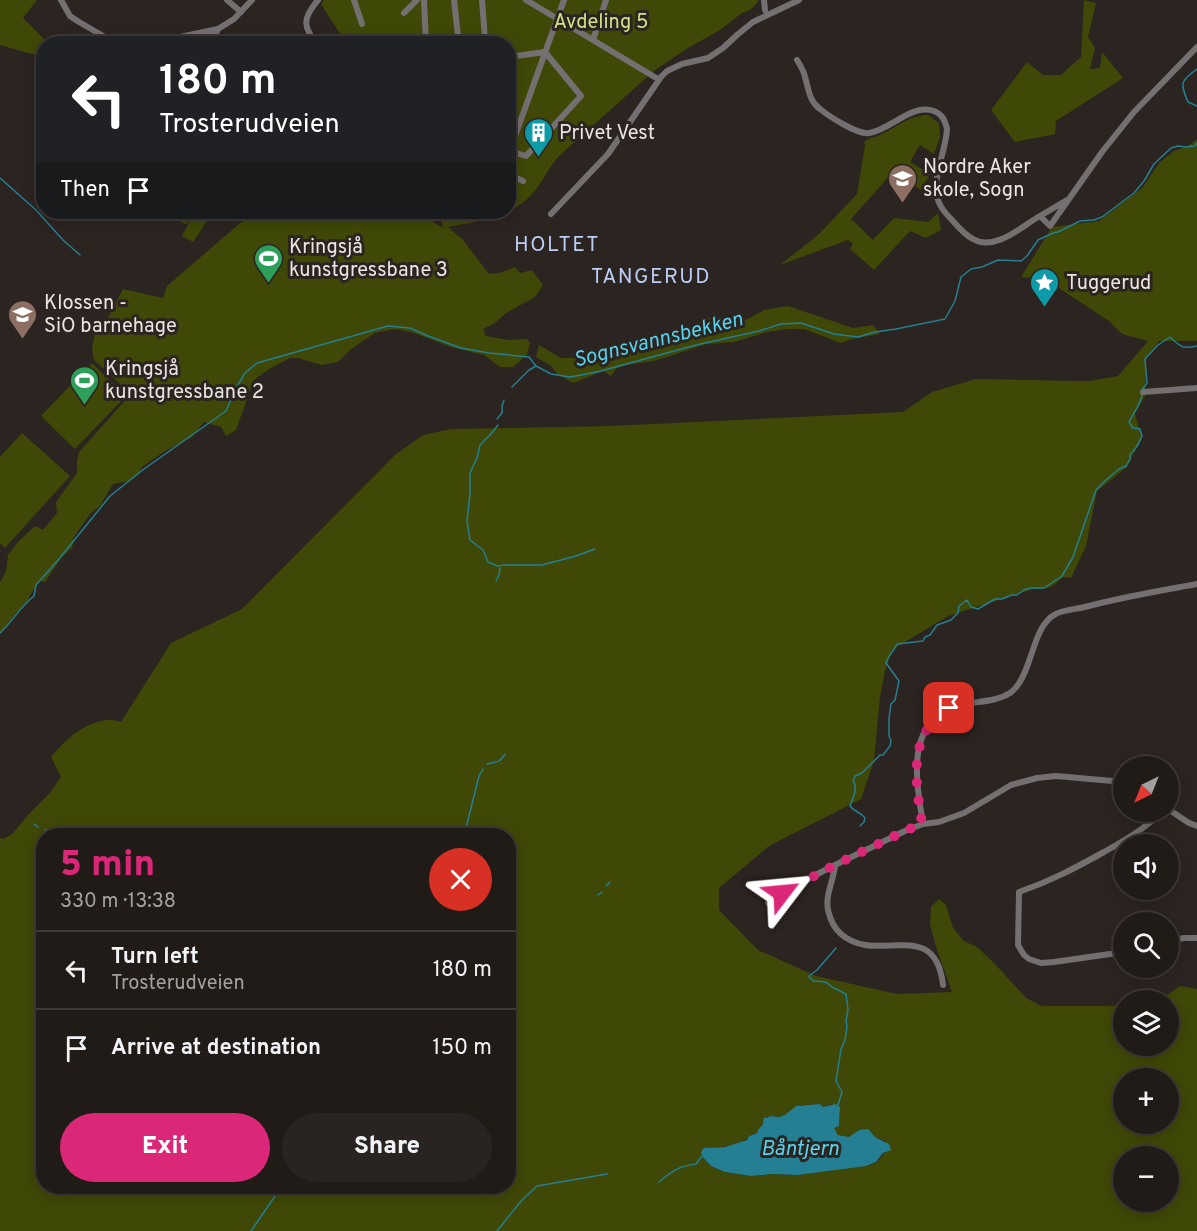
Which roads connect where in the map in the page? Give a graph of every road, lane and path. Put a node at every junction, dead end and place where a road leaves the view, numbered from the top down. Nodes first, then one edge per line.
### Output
1 (61, 0) edge
2 (227, 0) edge
3 (252, 0) edge
4 (318, 0) edge
5 (417, 0) edge
6 (424, 0) edge
7 (454, 0) edge
8 (482, 0) edge
9 (526, 0) edge
10 (564, 0) edge
11 (606, 0) edge
12 (764, 0) edge
13 (799, 0) edge
14 (356, 1) edge
15 (765, 10) dead end
16 (241, 12) junction
17 (404, 13) dead end
18 (557, 18) junction
19 (362, 24) dead end
20 (218, 29) junction
21 (103, 36) edge
22 (185, 36) edge
23 (215, 36) edge
24 (311, 36) edge
25 (426, 36) edge
26 (458, 36) edge
27 (485, 36) edge
28 (593, 40) junction
29 (1197, 47) edge
30 (545, 51) junction
31 (516, 56) edge
32 (797, 60) dead end
33 (658, 79) junction
34 (516, 136) edge
35 (516, 153) edge
36 (516, 178) edge
37 (524, 181) dead end
38 (1067, 200) junction
39 (551, 214) dead end
40 (1040, 216) junction
41 (1197, 388) edge
42 (1143, 392) dead end
43 (1197, 584) edge
44 (1113, 781) edge
45 (1179, 816) edge
46 (1150, 822) edge
47 (922, 824) junction
48 (1197, 826) edge
49 (835, 865) junction
50 (768, 903) dead end
51 (1197, 938) edge
52 (1179, 939) edge
53 (1113, 954) edge
54 (943, 985) dead end

1 - 21 street
2 - 16 street
3 - 16 street
4 - 24 street
5 - 17 street
6 - 25 street
7 - 26 street
8 - 27 street
9 - 18 street
10 - 18 street
11 - 28 street
12 - 15 street
13 - 33 street
14 - 19 street
16 - 20 street
18 - 28 street
18 - 30 street
20 - 22 street
20 - 23 street
28 - 33 street
29 - 38 street
30 - 31 street
30 - 34 street
30 - 35 street
32 - 40 street
33 - 39 street
36 - 37 street
38 - 40 street
38 - 40 street
41 - 42 street
43 - 47 street
44 - 47 street
45 - 48 street
46 - 53 street
47 - 49 street
49 - 50 street
49 - 54 street
51 - 52 street

